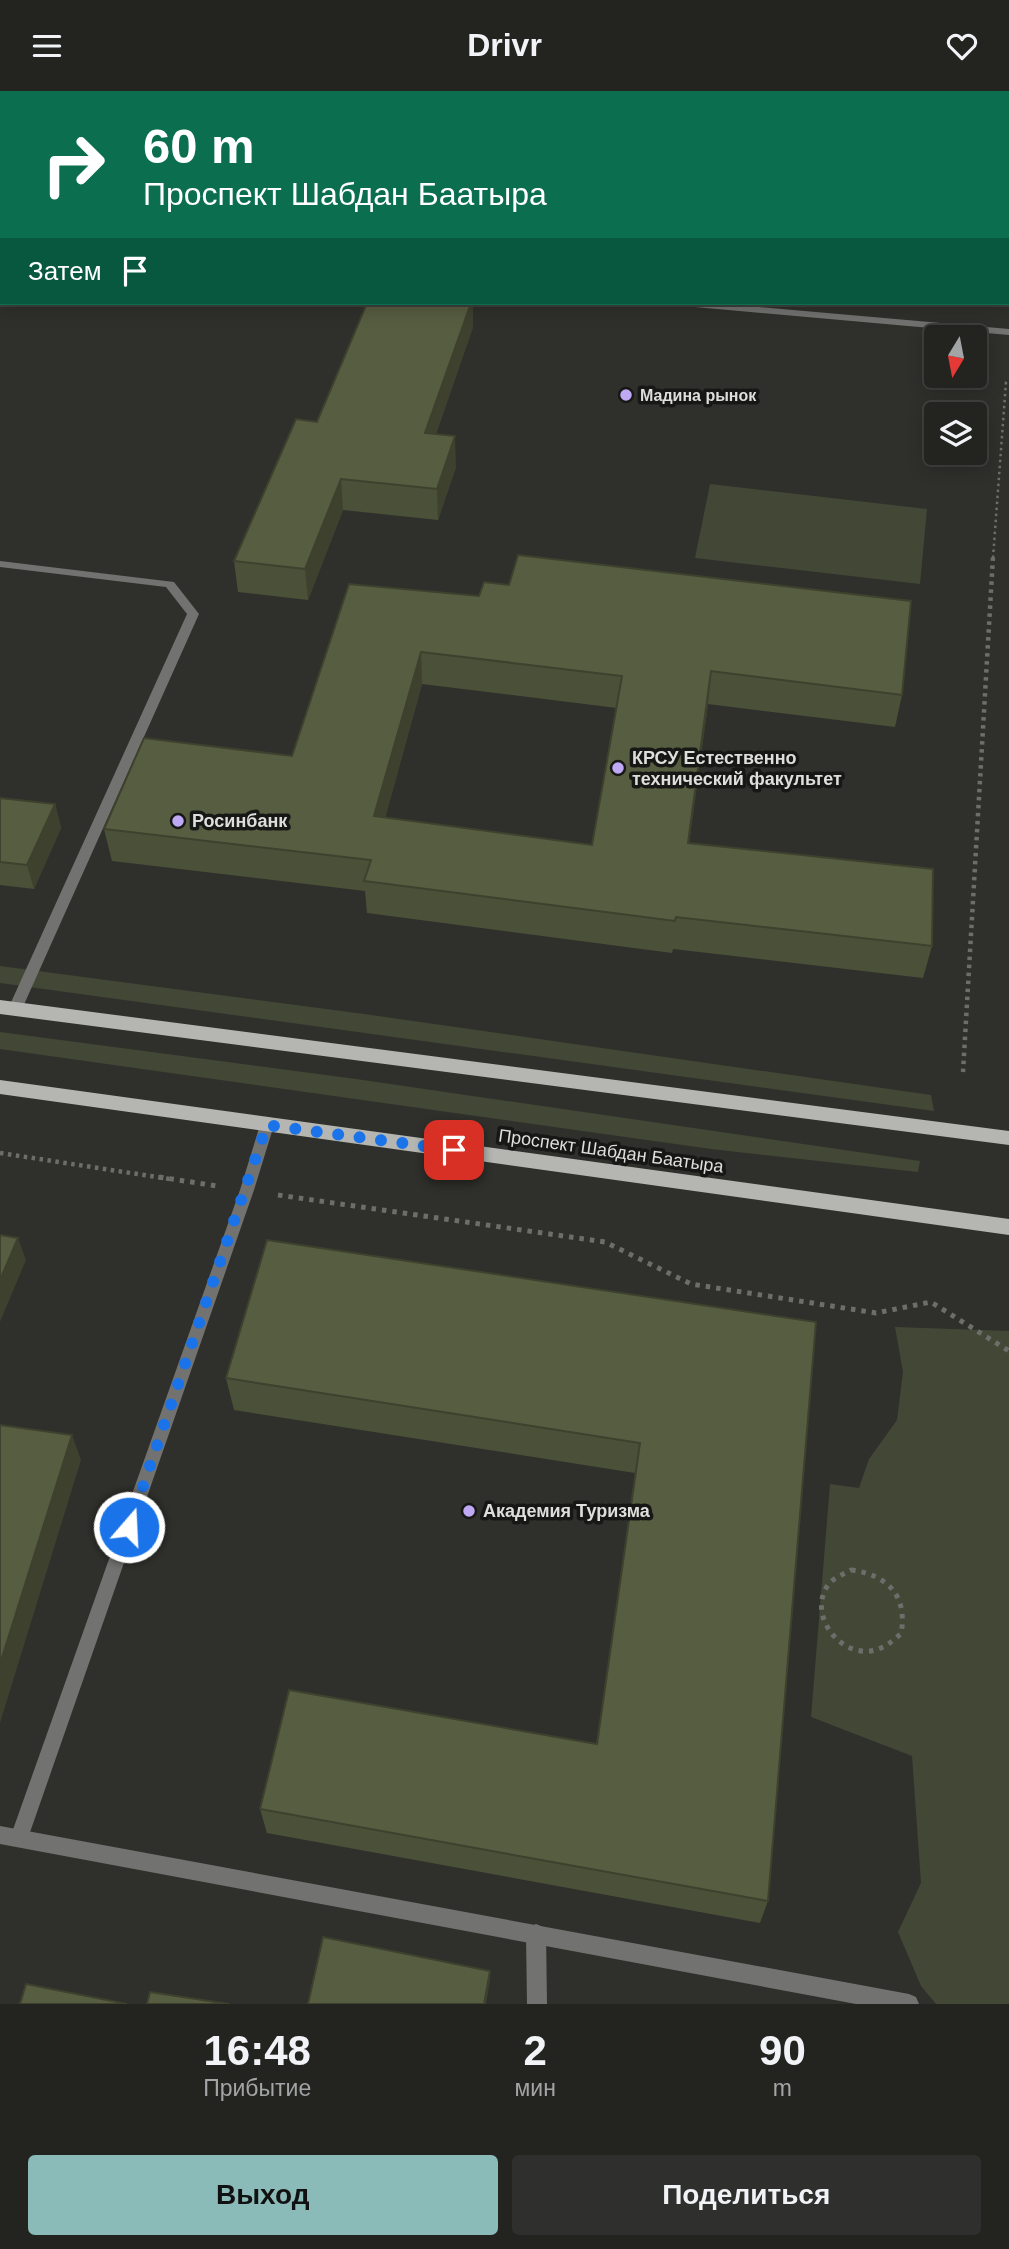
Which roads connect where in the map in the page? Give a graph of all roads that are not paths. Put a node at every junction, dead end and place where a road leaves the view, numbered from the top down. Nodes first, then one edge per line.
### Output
1 (706, 305) edge
2 (1009, 332) edge
3 (0, 564) edge
4 (8, 1008) edge
5 (0, 1087) edge
6 (267, 1125) junction
7 (1009, 1138) edge
8 (1009, 1227) edge
9 (10, 1836) edge
10 (537, 1934) junction
11 (537, 2004) edge
12 (909, 2004) edge

1 - 2 street
3 - 4 street
4 - 7 main road
5 - 6 main road, Проспект Шабдан Баатыра
6 - 8 main road, Проспект Шабдан Баатыра
6 - 9 street
9 - 10 street
10 - 11 street
10 - 12 street

